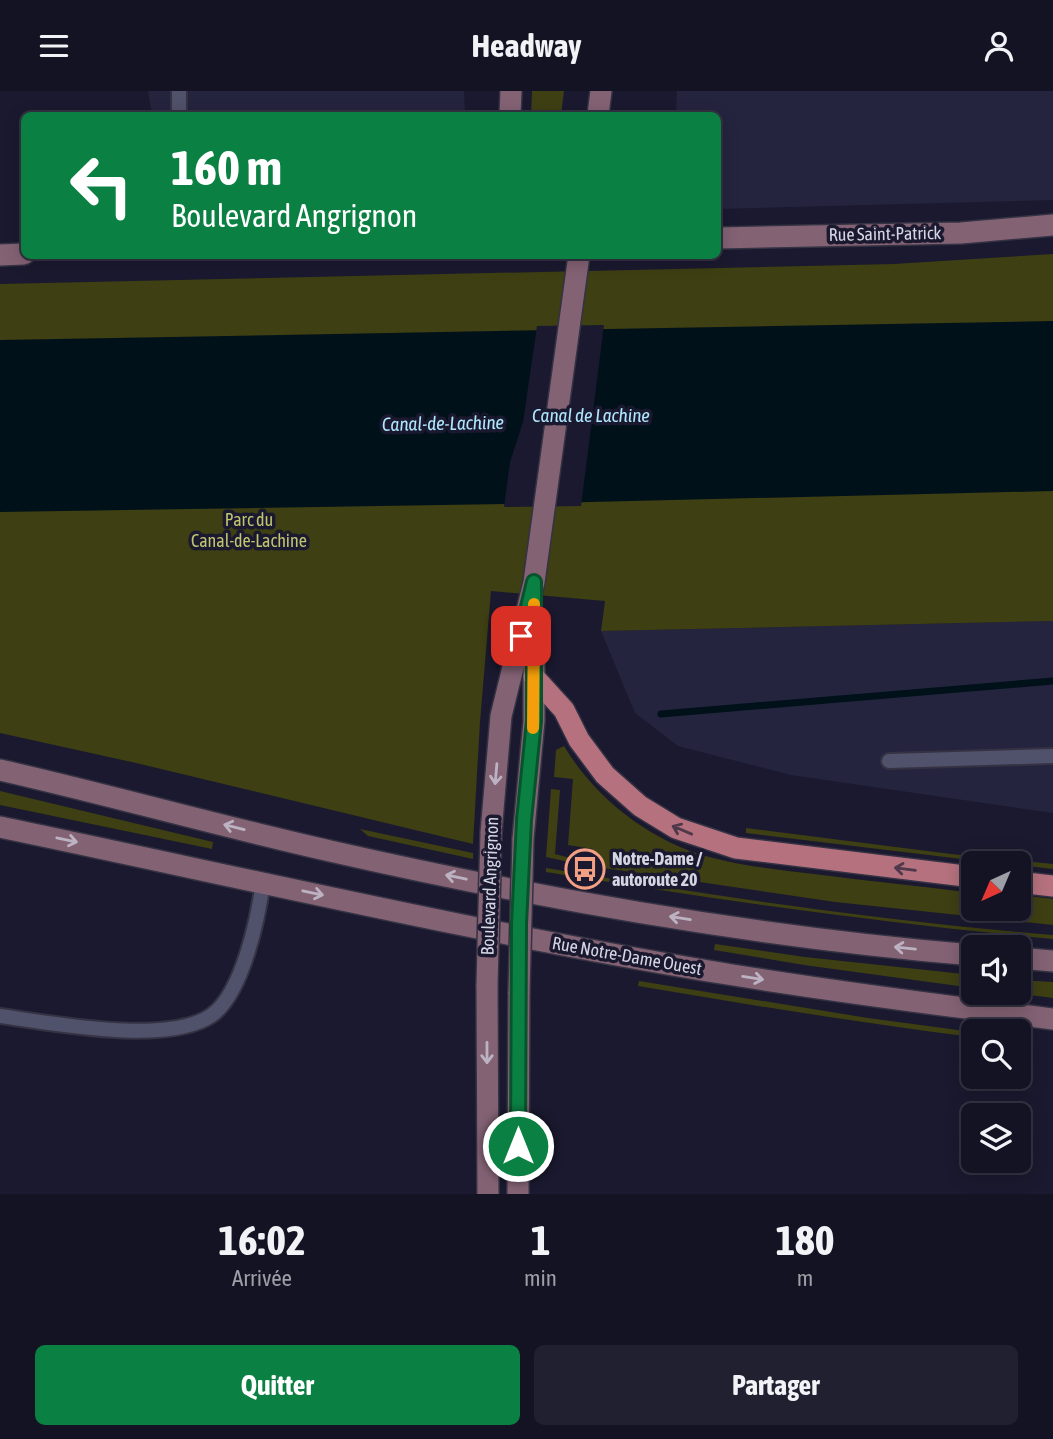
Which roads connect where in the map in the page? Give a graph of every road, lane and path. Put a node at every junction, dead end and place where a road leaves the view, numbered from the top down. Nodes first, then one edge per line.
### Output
1 (179, 91) edge
2 (511, 91) edge
3 (601, 91) edge
4 (179, 112) edge
5 (510, 112) edge
6 (598, 112) edge
7 (1053, 225) edge
8 (721, 238) edge
9 (21, 254) edge
10 (0, 255) edge
11 (578, 259) edge
12 (534, 582) junction
13 (534, 677) junction
14 (1053, 756) edge
15 (889, 761) dead end
16 (0, 770) edge
17 (0, 827) edge
18 (961, 876) edge
19 (263, 882) junction
20 (1031, 883) edge
21 (1053, 886) edge
22 (961, 954) edge
23 (1031, 959) edge
24 (1053, 961) edge
25 (0, 1016) edge
26 (1053, 1019) edge
27 (488, 1194) edge
28 (519, 1194) edge

1 - 4 lane
2 - 5 main road
3 - 6 main road
7 - 8 main road, Rue Saint-Patrick
9 - 10 main road
11 - 12 main road, Boulevard Angrignon
12 - 13 main road, Boulevard Angrignon
12 -> 27 main road, Boulevard Angrignon, bridge
18 -> 13 main road
13 - 28 main road, Boulevard Angrignon, bridge
14 - 15 lane
22 -> 16 main road
17 -> 19 main road, Rue Notre-Dame Ouest
19 - 25 lane
19 -> 26 main road, Rue Notre-Dame Ouest
20 - 21 main road
23 - 24 main road

